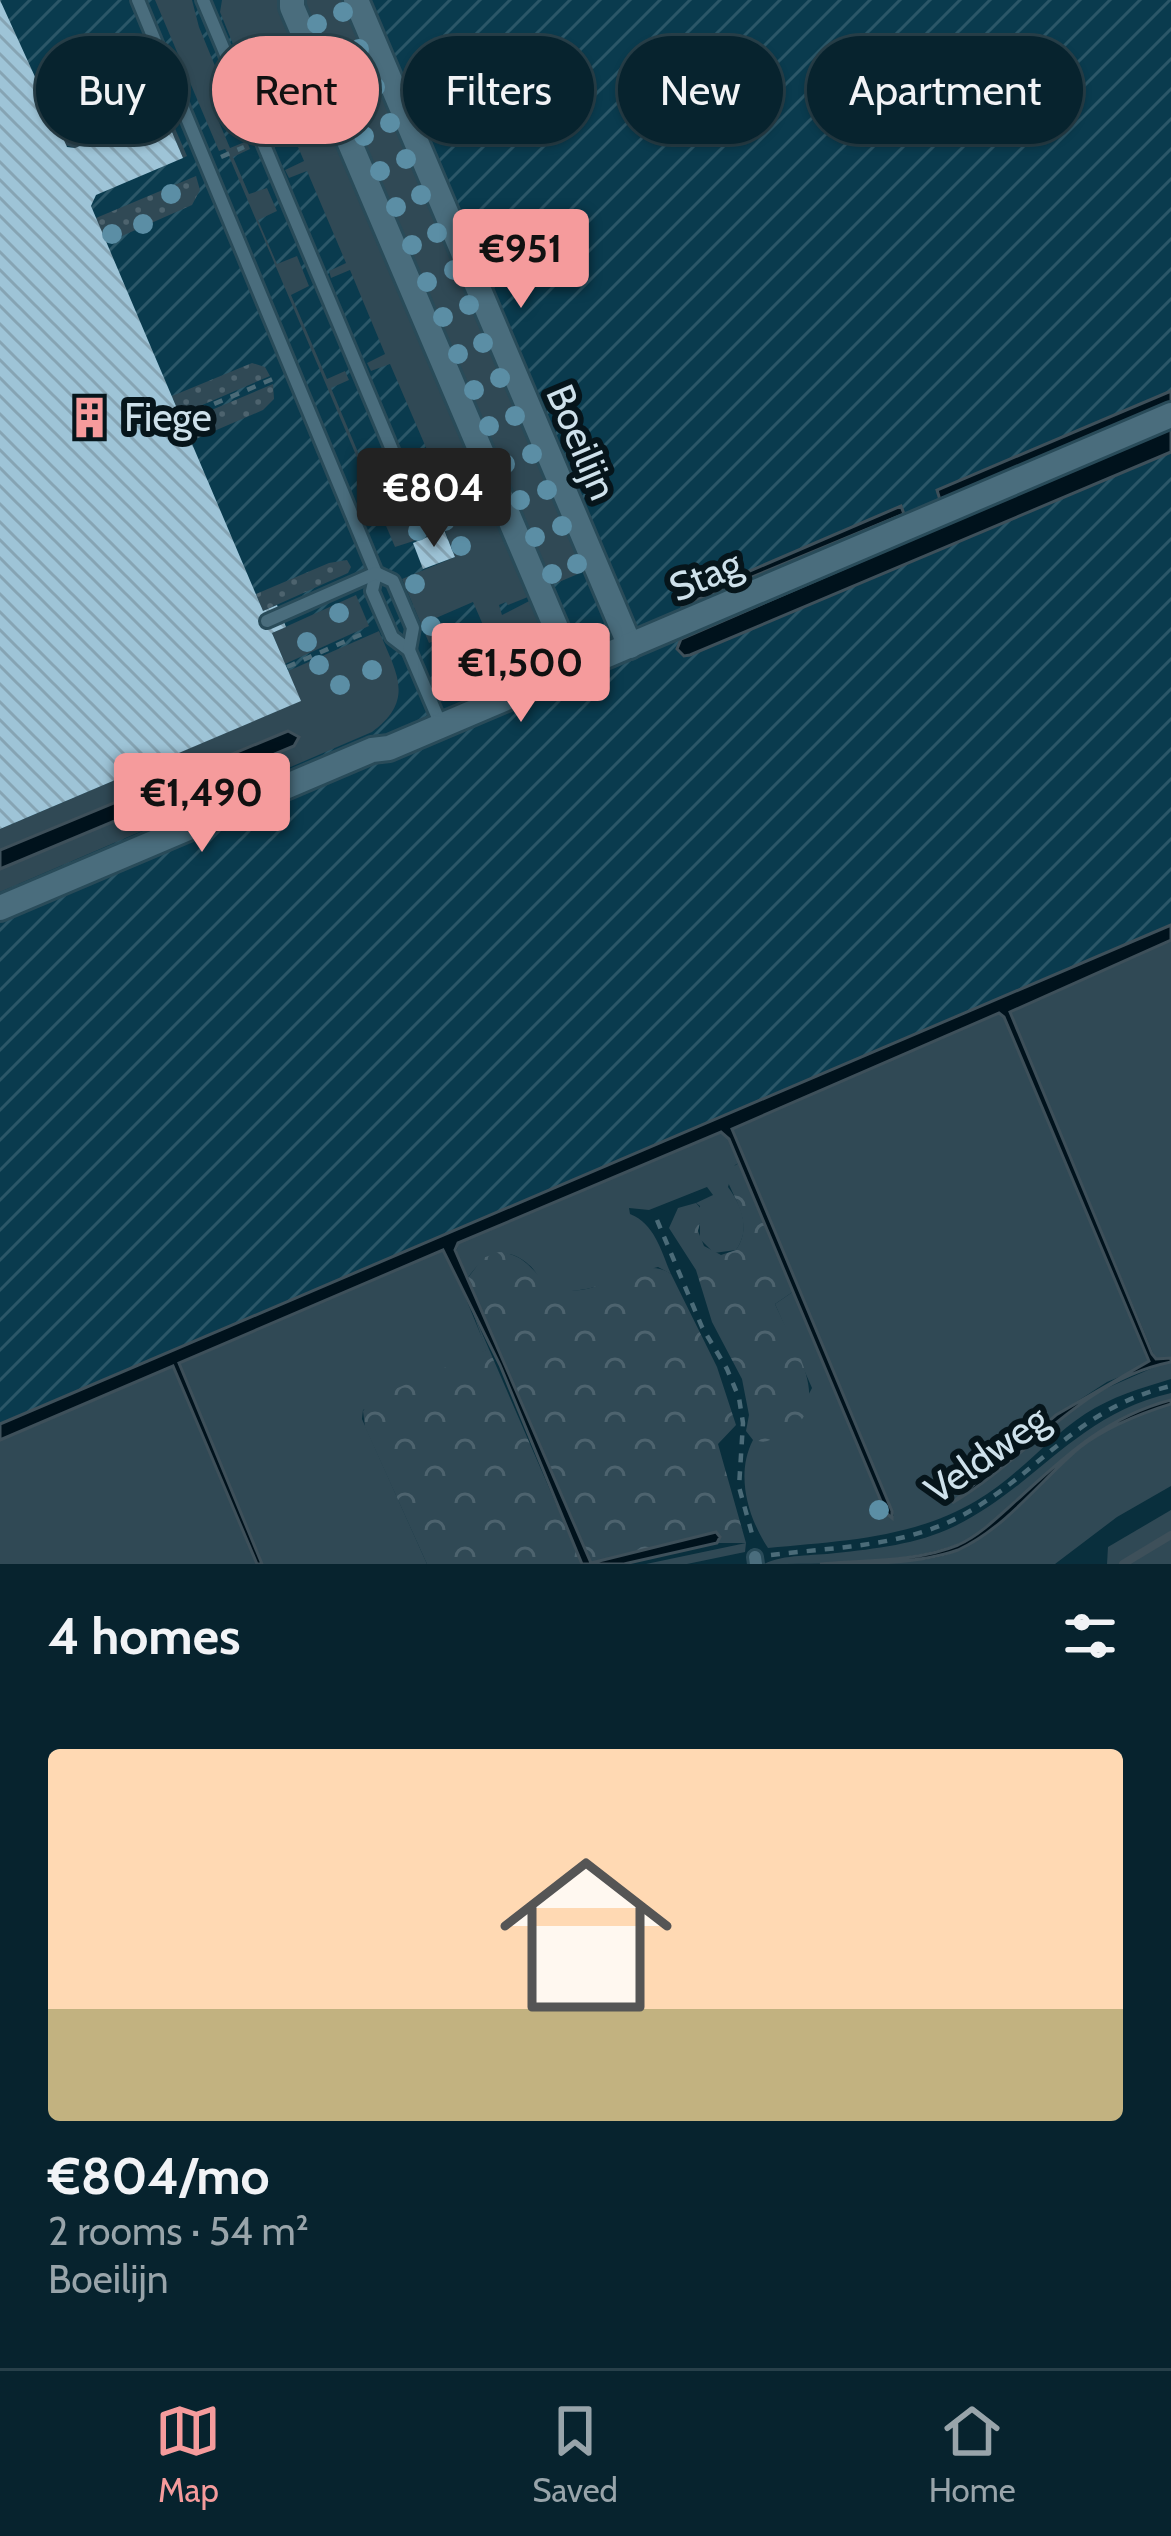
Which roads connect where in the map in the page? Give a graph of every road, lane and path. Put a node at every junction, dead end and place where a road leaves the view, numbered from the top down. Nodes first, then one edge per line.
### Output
1 (138, 0) edge
2 (203, 0) edge
3 (292, 0) edge
4 (356, 0) edge
5 (218, 36) edge
6 (250, 144) edge
7 (262, 144) edge
8 (207, 162) junction
9 (290, 372) junction
10 (1171, 415) edge
11 (181, 418) dead end
12 (419, 514) dead end
13 (376, 573) junction
14 (267, 621) dead end
15 (386, 624) junction
16 (630, 646) junction
17 (409, 650) junction
18 (286, 668) dead end
19 (574, 670) junction
20 (441, 726) junction
21 (0, 908) edge
22 (657, 1220) dead end
23 (1171, 1386) edge
24 (755, 1560) edge

1 - 8 lane
2 - 5 lane
3 - 19 street
4 - 16 street, Boeilijn
6 - 8 path
7 - 12 lane
8 - 9 lane
9 - 11 path
9 - 13 lane
10 - 16 street, Stag
13 - 14 lane
13 - 15 lane
13 - 17 lane
15 - 17 lane
15 - 18 path
16 - 19 street, Stag
17 - 20 lane
19 - 20 street, Stag
20 - 21 street, Stag
22 - 24 path
23 - 24 path, Veldweg

